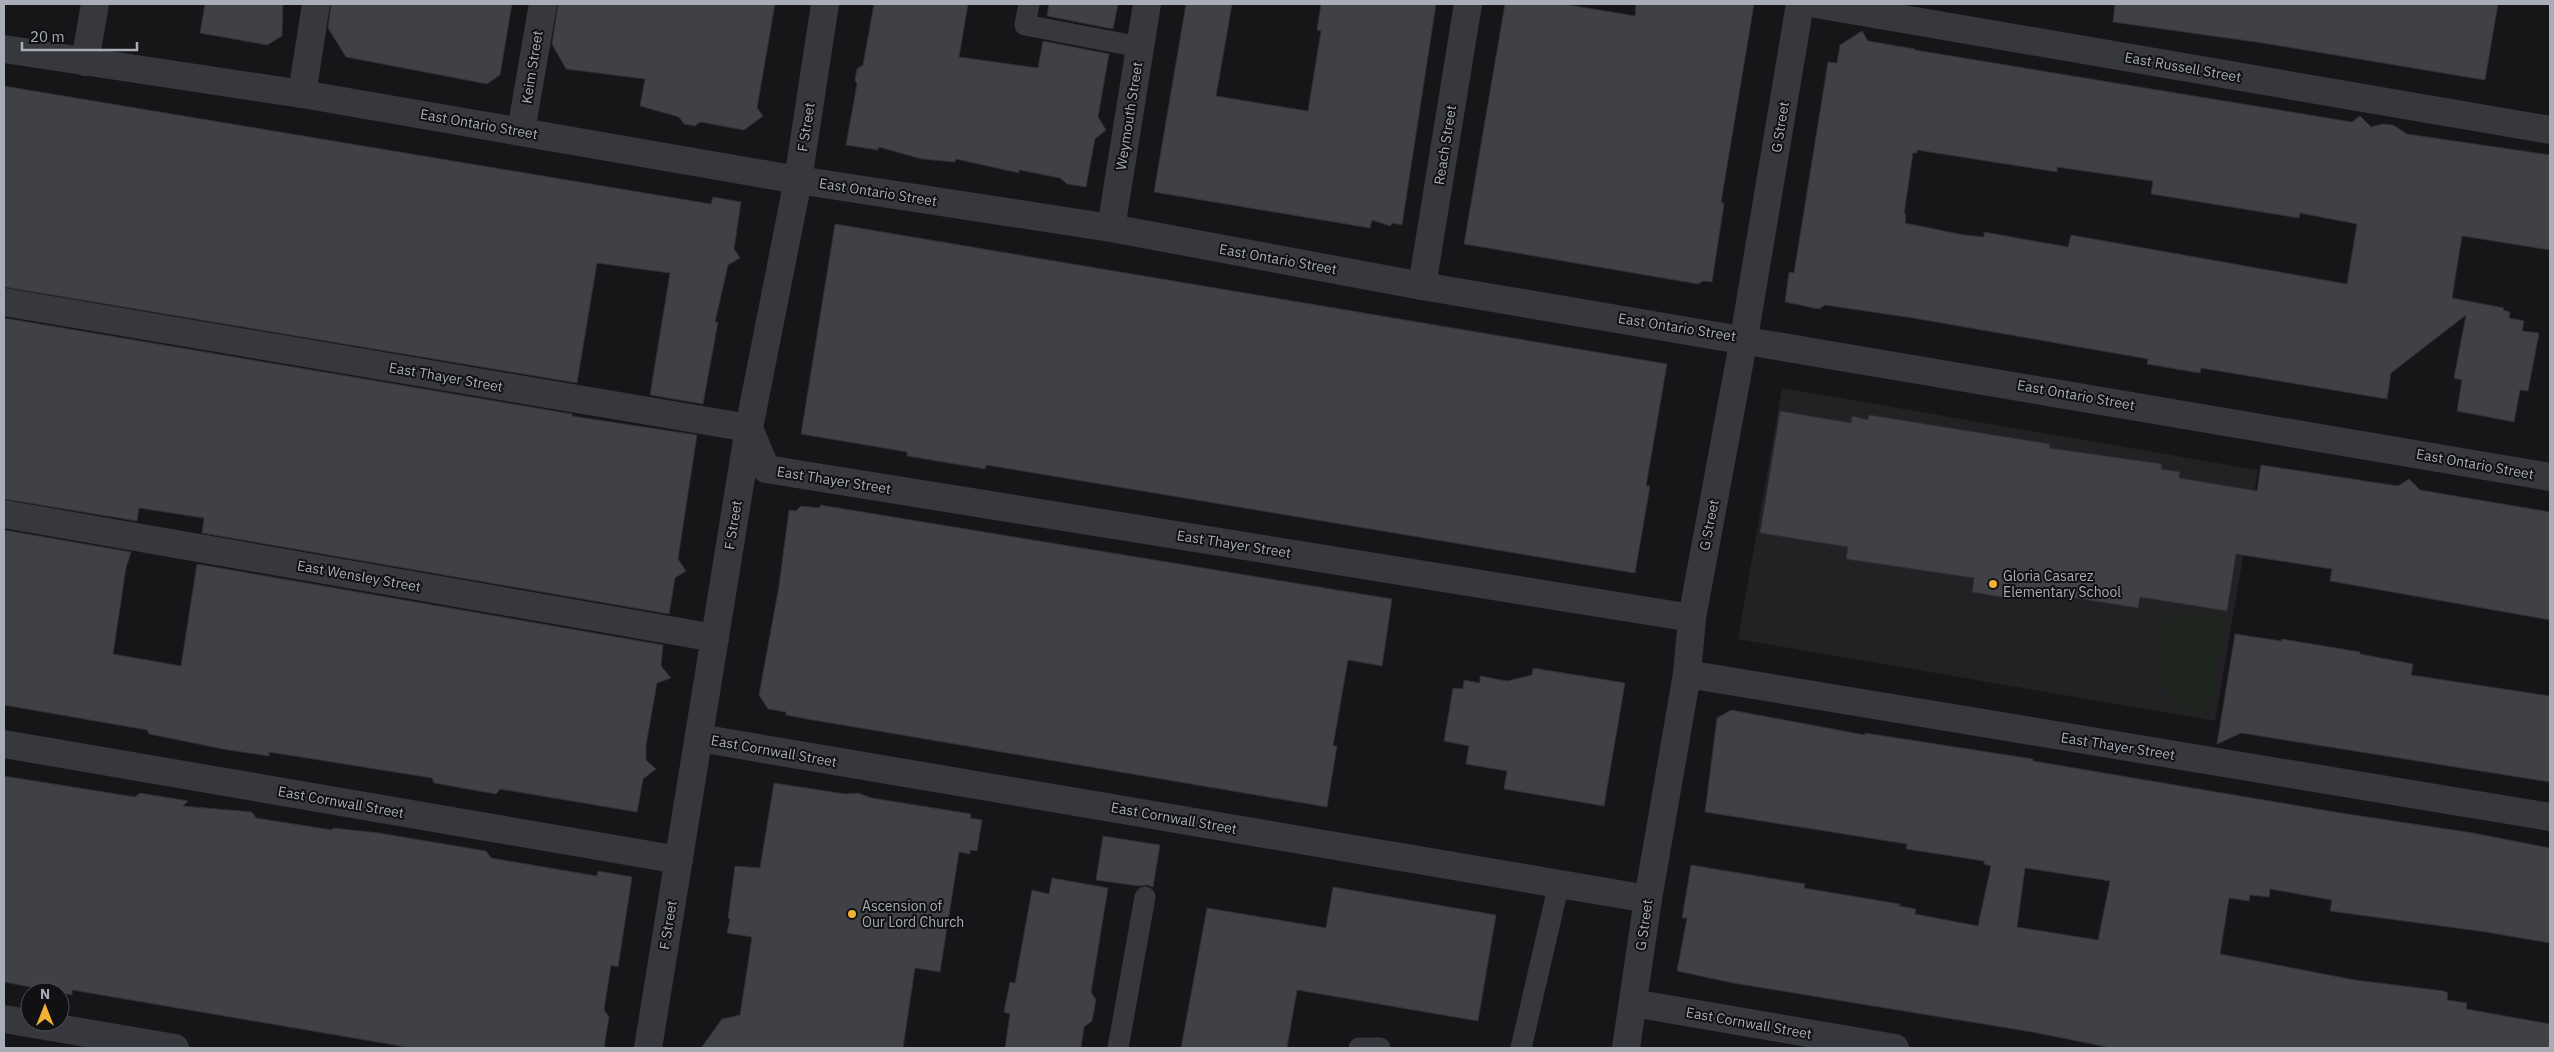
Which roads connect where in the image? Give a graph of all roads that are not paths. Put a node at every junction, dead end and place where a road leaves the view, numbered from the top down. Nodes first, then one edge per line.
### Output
1 (95, 4) edge
2 (316, 4) edge
3 (543, 4) edge
4 (826, 4) edge
5 (1029, 4) edge
6 (1147, 4) edge
7 (1468, 4) edge
8 (1800, 4) edge
9 (1816, 4) edge
10 (1140, 47) junction
11 (4, 49) edge
12 (85, 62) junction
13 (302, 94) junction
14 (2550, 130) edge
15 (521, 131) junction
16 (798, 180) junction
17 (1111, 228) junction
18 (1422, 286) junction
19 (4, 302) edge
20 (1744, 338) junction
21 (749, 428) junction
22 (2550, 477) edge
23 (4, 514) edge
24 (1692, 618) junction
25 (715, 638) junction
26 (1687, 674) junction
27 (699, 738) junction
28 (4, 744) edge
29 (2550, 817) edge
30 (679, 860) junction
31 (1559, 883) junction
32 (1145, 897) dead end
33 (1648, 899) junction
34 (1633, 1004) junction
35 (4, 1019) edge
36 (103, 1042) edge
37 (176, 1048) edge
38 (648, 1048) edge
39 (1118, 1048) edge
40 (1360, 1048) edge
41 (1380, 1048) edge
42 (1521, 1048) edge
43 (1626, 1048) edge
44 (1895, 1048) edge

1 - 12 street
2 - 13 street
3 - 15 street, Keim Street
4 - 16 street, F Street
5 - 10 lane
6 - 10 street, Weymouth Street
7 - 18 street, Reach Street
8 - 20 street, G Street
9 - 14 street, East Russell Street
10 - 17 street, Weymouth Street
11 - 12 street, East Ontario Street
12 - 13 street, East Ontario Street
13 - 15 street, East Ontario Street
15 - 16 street, East Ontario Street
16 - 17 street, East Ontario Street
16 - 21 street, F Street
17 - 18 street, East Ontario Street
18 - 20 street, East Ontario Street
19 - 21 street, East Thayer Street
20 - 22 street, East Ontario Street
20 - 24 street, G Street
21 - 24 street, East Thayer Street
21 - 25 street, F Street
23 - 25 street, East Wensley Street
24 - 26 street, G Street
25 - 27 street, F Street
26 - 29 street, East Thayer Street
26 - 33 street, G Street
27 - 30 street, F Street
27 - 31 street, East Cornwall Street
28 - 30 street, East Cornwall Street
30 - 38 street, F Street
31 - 33 street, East Cornwall Street
31 - 42 lane
32 - 39 lane
33 - 34 street, G Street
34 - 43 street, G Street
34 - 44 street, East Cornwall Street
35 - 36 street
36 - 37 street
40 - 41 lane

